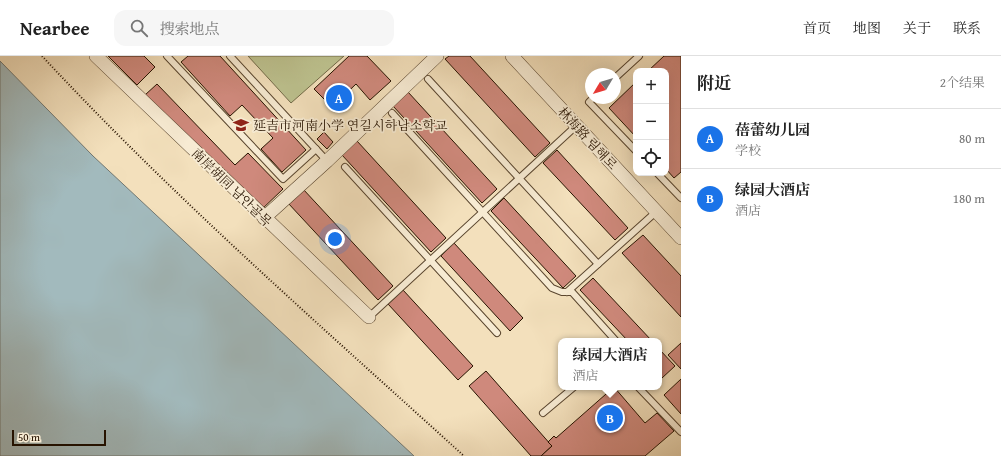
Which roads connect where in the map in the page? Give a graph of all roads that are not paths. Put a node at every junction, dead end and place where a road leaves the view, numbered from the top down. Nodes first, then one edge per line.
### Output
1 (96, 56) edge
2 (167, 56) edge
3 (230, 56) edge
4 (437, 56) edge
5 (512, 56) edge
6 (639, 56) edge
7 (621, 72) edge
8 (428, 79) dead end
9 (591, 104) edge
10 (392, 113) dead end
11 (576, 126) junction
12 (633, 148) edge
13 (316, 149) junction
14 (327, 161) junction
15 (345, 167) dead end
16 (660, 176) edge
17 (519, 178) junction
18 (681, 198) edge
19 (657, 211) junction
20 (482, 212) junction
21 (264, 218) junction
22 (681, 238) edge
23 (430, 260) junction
24 (598, 264) junction
25 (567, 292) junction
26 (369, 317) joint
27 (497, 333) dead end
28 (613, 338) edge
29 (570, 390) edge
30 (641, 390) edge
31 (543, 412) dead end
32 (681, 432) edge

1 - 21 street, 南岸胡同 남안골목
2 - 13 lane
3 - 13 lane
4 - 14 street
5 - 11 street, 林海路 림해로
6 - 7 lane
8 - 17 lane
9 - 12 lane
10 - 20 lane
11 - 17 lane
11 - 19 street, 林海路 림해로
13 - 14 lane
14 - 21 street
15 - 23 lane
16 - 18 lane
17 - 20 lane
17 - 24 lane
19 - 22 street, 林海路 림해로
19 - 24 lane
20 - 23 lane
20 - 25 lane
21 - 26 street, 南岸胡同 남안골목
23 - 26 lane
23 - 27 lane
24 - 25 lane
25 - 28 lane
29 - 31 lane
30 - 32 lane

